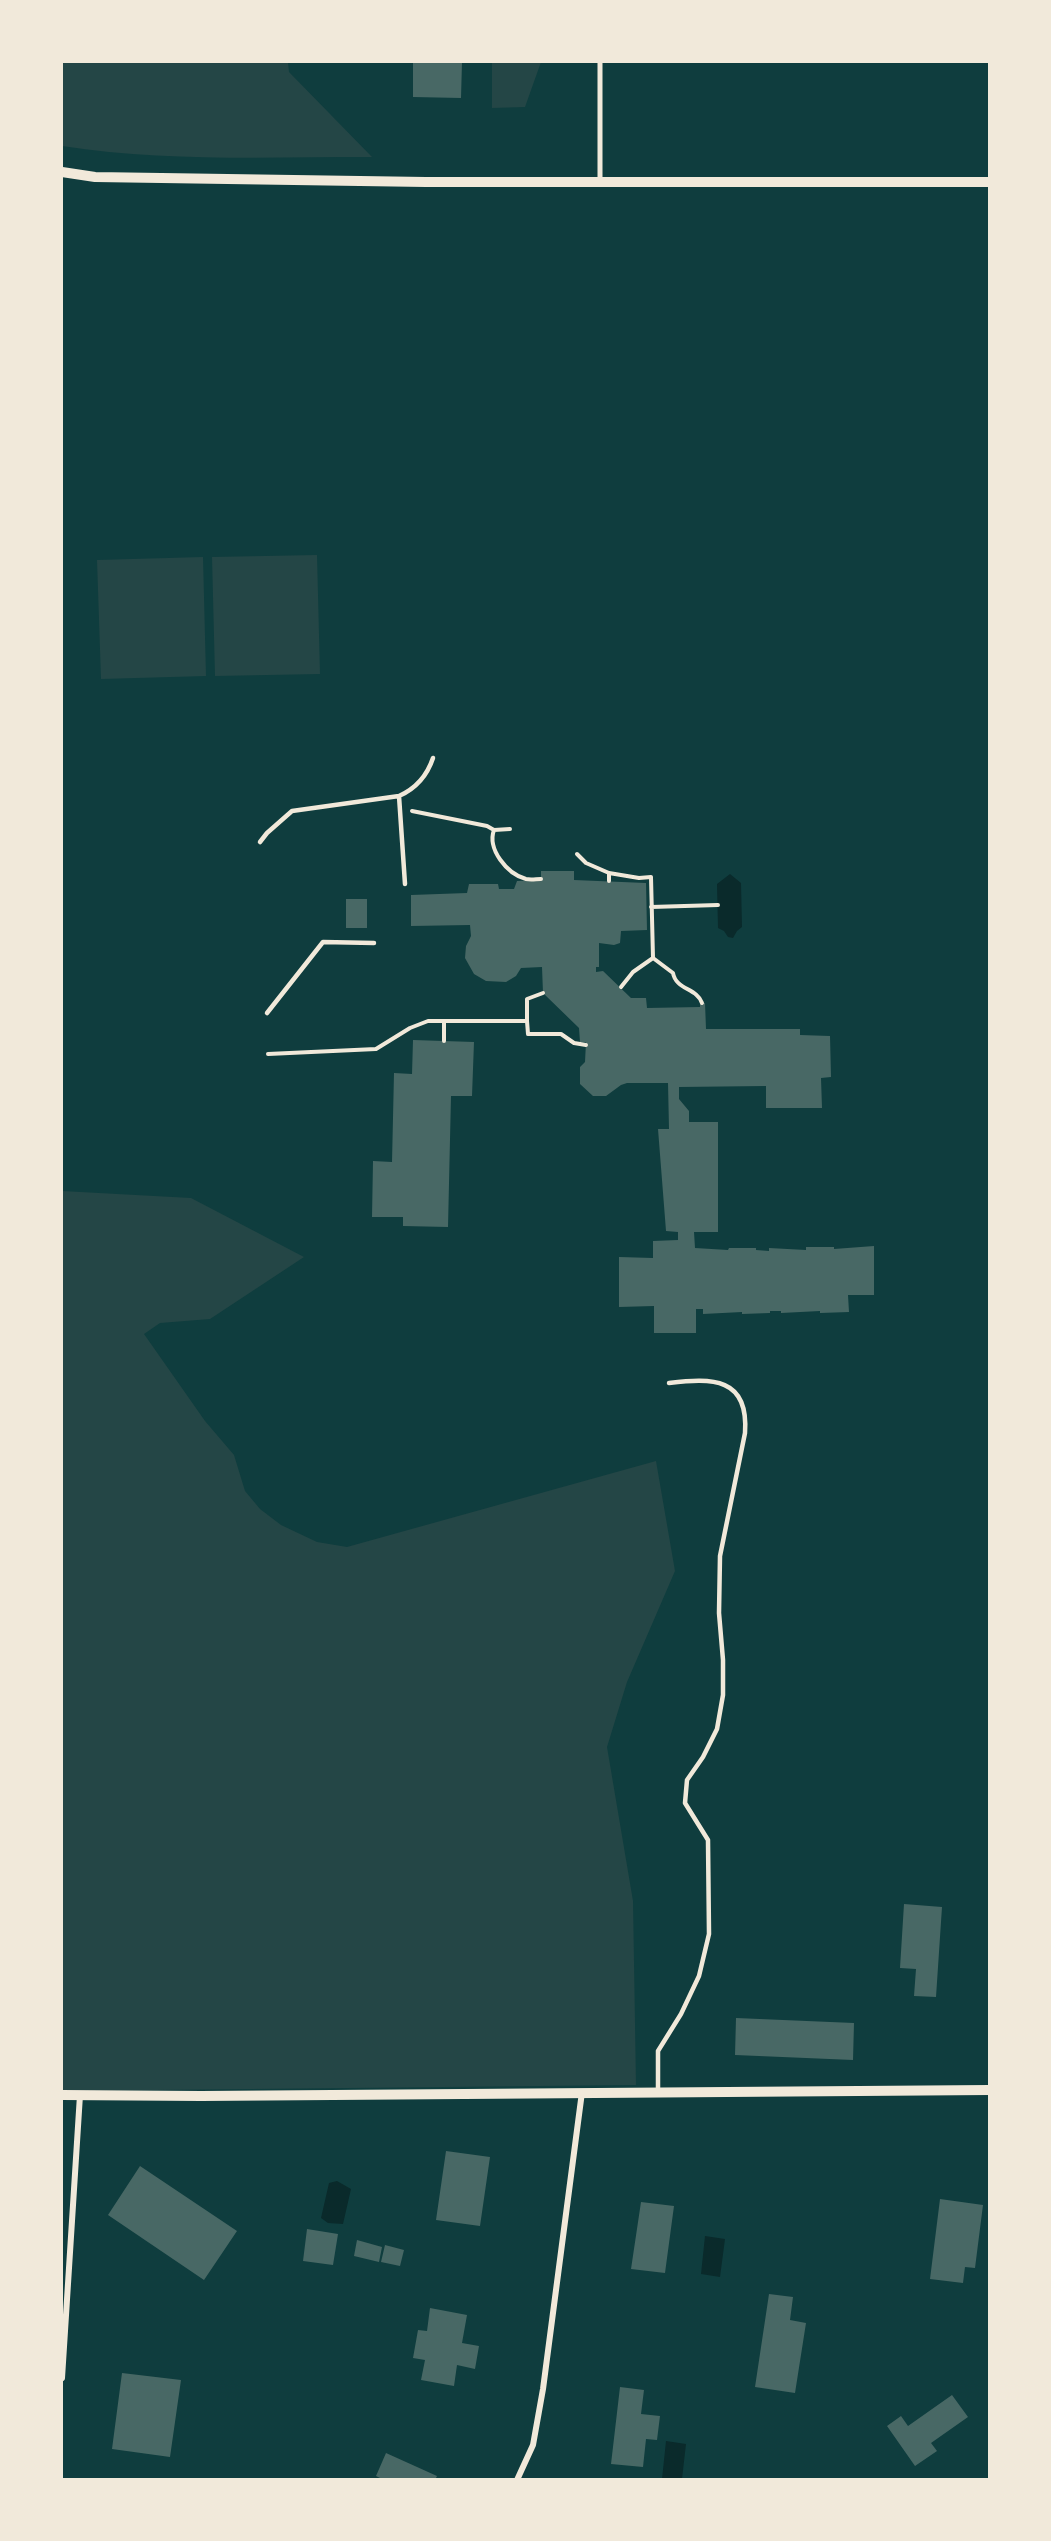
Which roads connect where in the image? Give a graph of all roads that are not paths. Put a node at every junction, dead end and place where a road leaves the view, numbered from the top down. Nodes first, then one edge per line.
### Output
1 (600, 62) edge
2 (62, 172) edge
3 (600, 182) junction
4 (990, 182) edge
5 (434, 758) dead end
6 (399, 796) junction
7 (261, 842) dead end
8 (405, 884) dead end
9 (374, 944) dead end
10 (267, 1013) dead end
11 (669, 1383) dead end
12 (990, 2090) edge
13 (658, 2091) junction
14 (582, 2092) junction
15 (62, 2094) edge
16 (80, 2095) junction
17 (62, 2379) edge
18 (517, 2480) edge

1 - 3 street
2 - 3 street
3 - 4 street
5 - 6 lane
6 - 7 lane
6 - 8 lane
9 - 10 lane
11 - 13 lane
12 - 13 street
13 - 14 street
14 - 16 street
14 - 18 street
15 - 16 street
16 - 17 street

